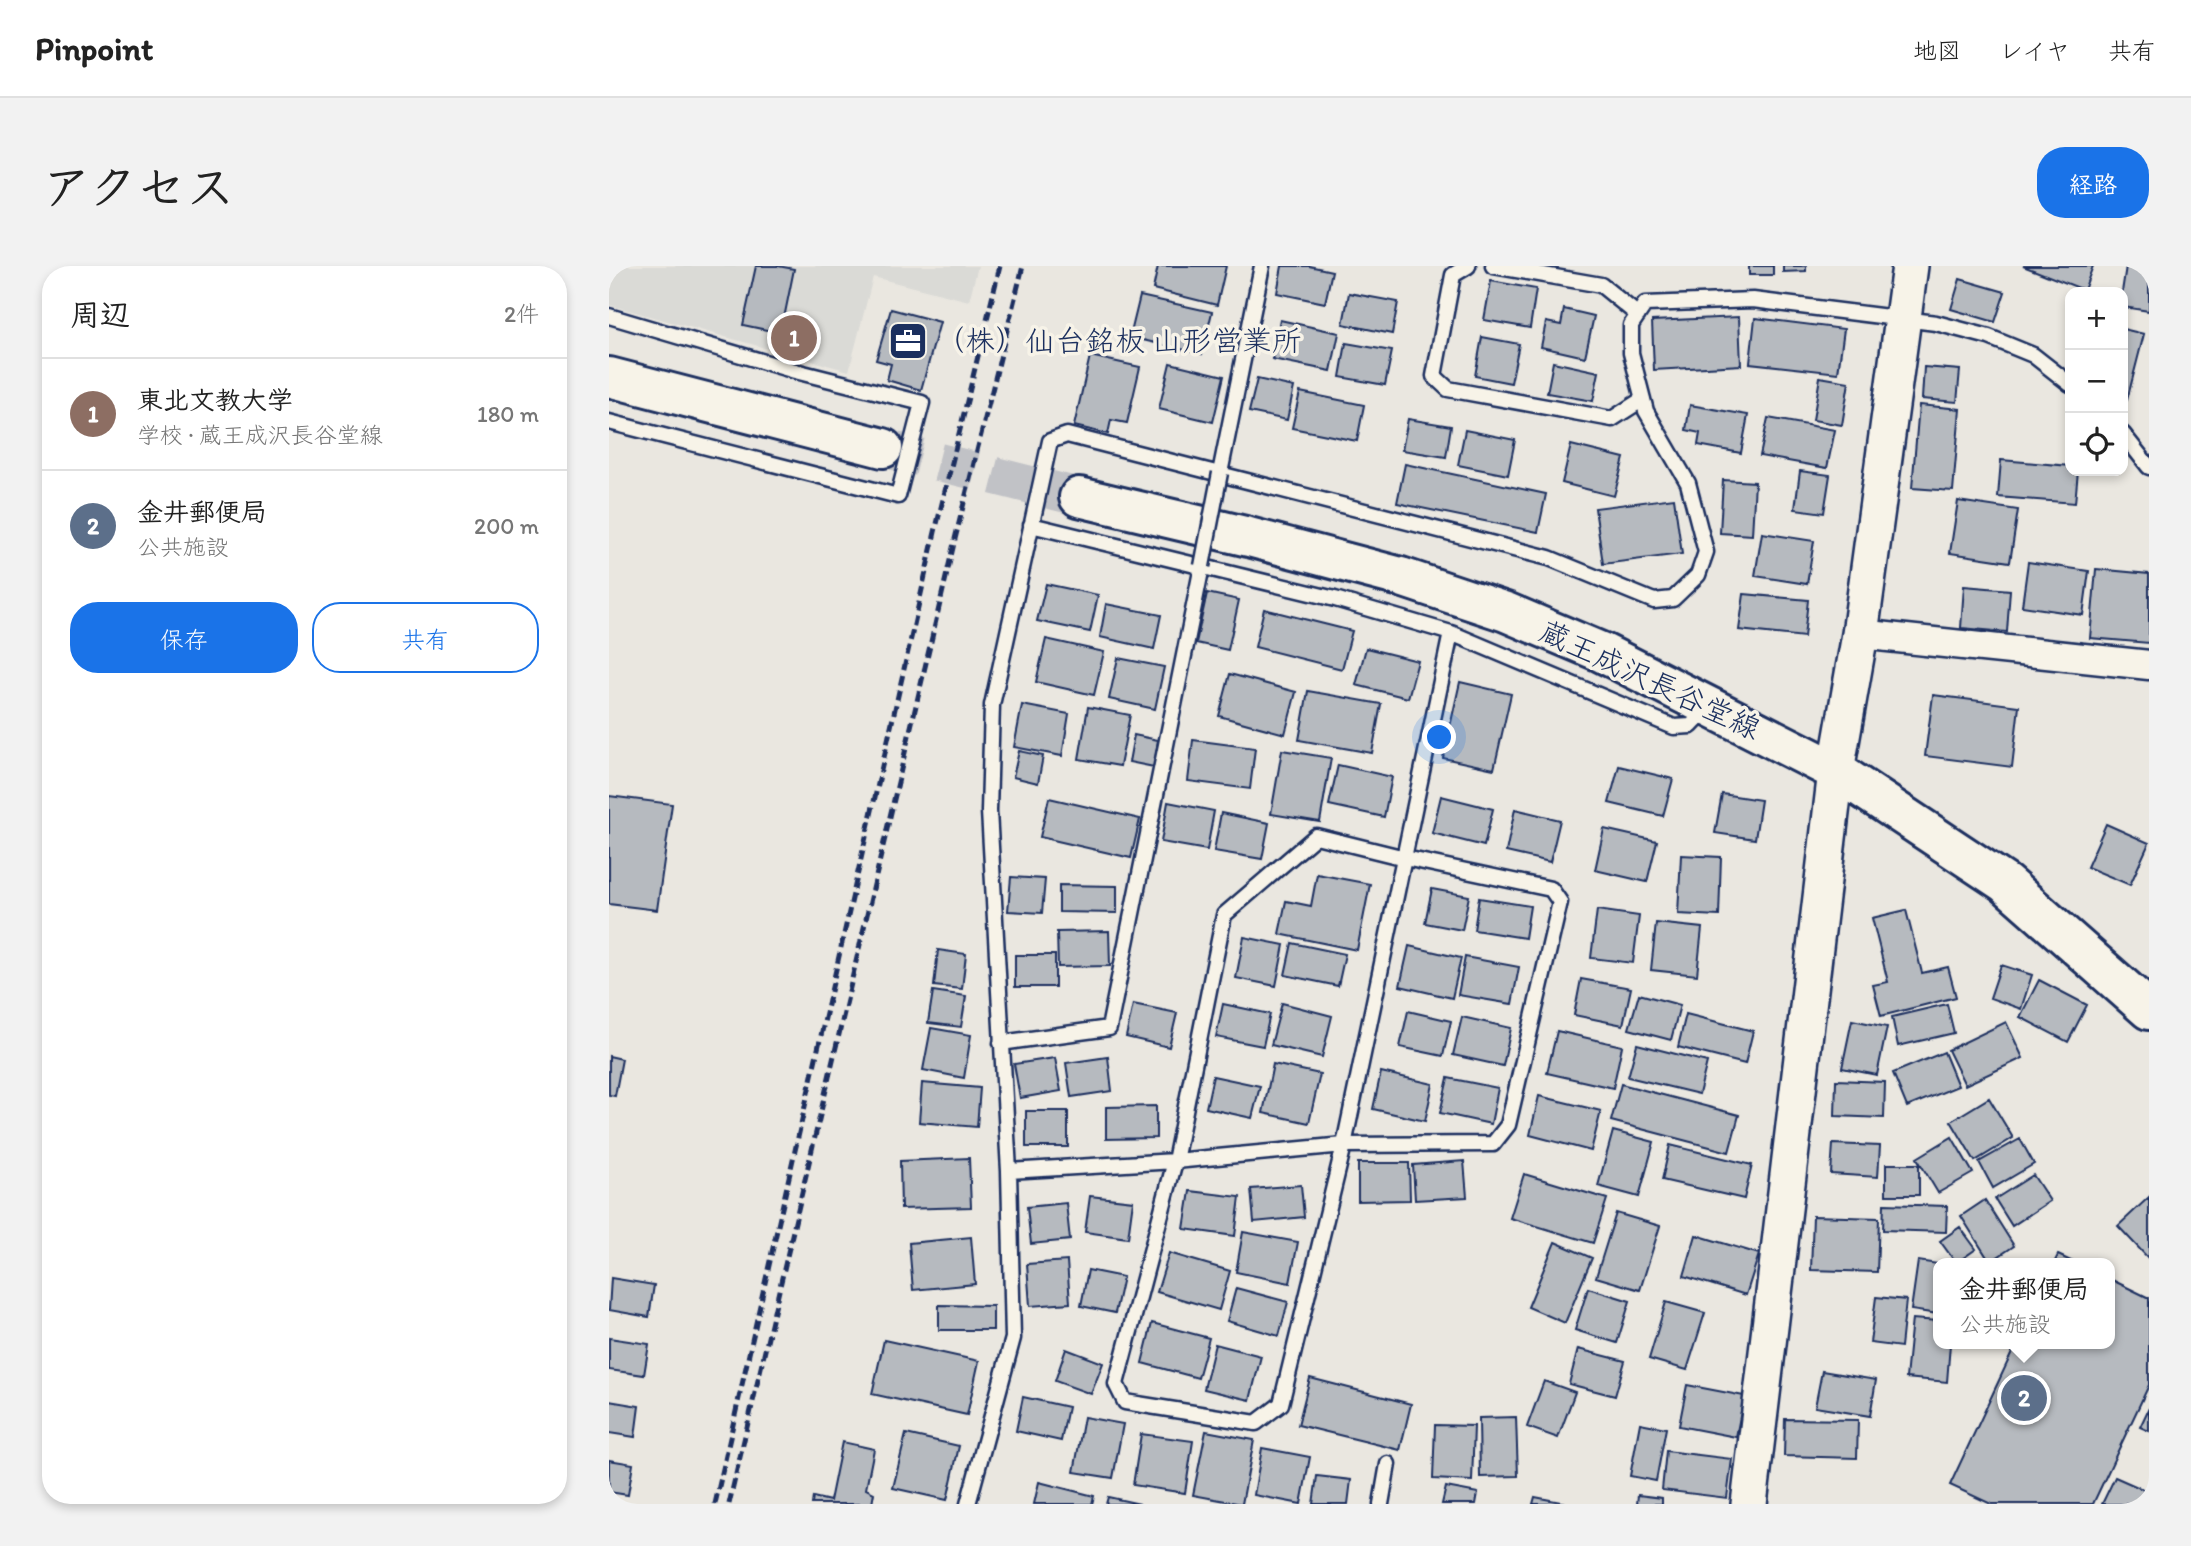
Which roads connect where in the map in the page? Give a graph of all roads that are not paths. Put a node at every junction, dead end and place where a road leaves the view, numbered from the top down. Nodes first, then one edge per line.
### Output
1 (1262, 266) edge
2 (1468, 266) edge
3 (1493, 266) edge
4 (1910, 266) edge
5 (1637, 315) junction
6 (609, 316) edge
7 (1904, 320) junction
8 (609, 377) edge
9 (2065, 380) edge
10 (1643, 398) junction
11 (609, 422) edge
12 (2128, 440) edge
13 (883, 448) tunnel mouth
14 (2149, 467) edge
15 (1220, 473) junction
16 (1079, 497) tunnel mouth
17 (1031, 525) junction
18 (1202, 566) junction
19 (1451, 633) junction
20 (1860, 634) junction
21 (2149, 665) edge
22 (1711, 706) junction
23 (1836, 771) junction
24 (1405, 858) junction
25 (2149, 1010) edge
26 (1001, 1043) junction
27 (1344, 1145) junction
28 (1175, 1161) junction
29 (1009, 1171) junction
30 (1388, 1464) dead end
31 (968, 1504) edge
32 (1381, 1504) edge
33 (1749, 1504) edge

1 - 15 lane
2 - 10 lane
3 - 5 lane
4 - 7 street
5 - 7 lane
5 - 10 lane
6 - 11 lane
7 - 9 lane
7 - 20 street
8 - 13 main road
10 - 15 lane
12 - 14 lane
15 - 17 lane
15 - 18 lane, bridge
16 - 22 main road, 蔵王成沢長谷堂線
17 - 18 lane
17 - 26 lane
18 - 19 lane
18 - 26 lane
19 - 22 lane
19 - 24 lane
20 - 21 street
20 - 23 street
22 - 23 main road, 蔵王成沢長谷堂線
23 - 25 main road, 蔵王成沢長谷堂線
23 - 33 street
24 - 27 lane
24 - 27 lane
24 - 28 lane
26 - 29 lane
27 - 28 lane
27 - 28 lane
28 - 29 lane
29 - 31 lane
30 - 32 lane

